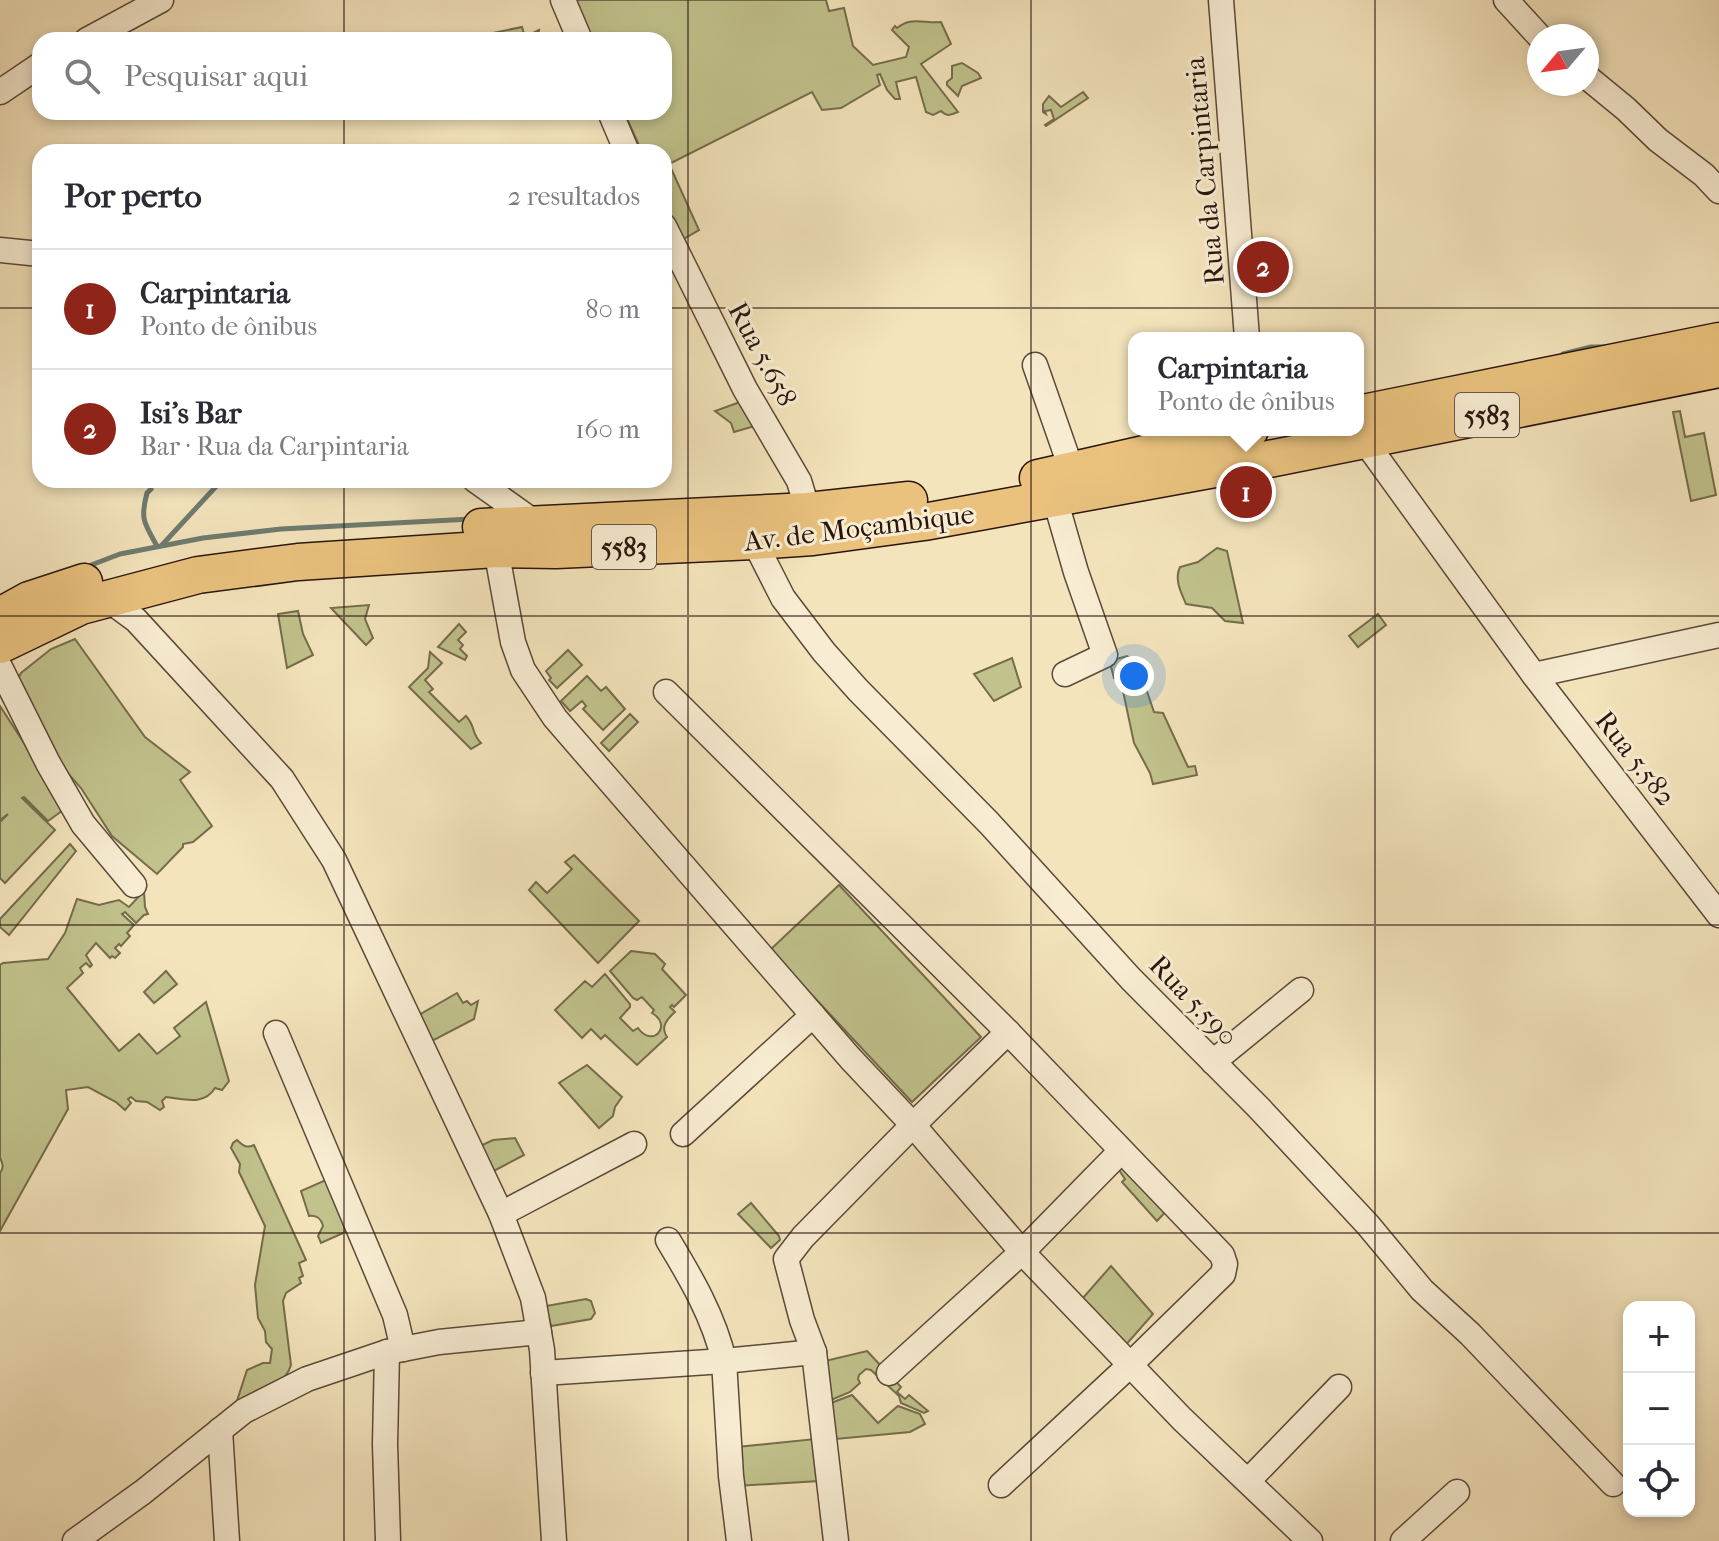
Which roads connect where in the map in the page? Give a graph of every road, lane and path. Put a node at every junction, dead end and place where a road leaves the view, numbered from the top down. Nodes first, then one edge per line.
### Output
1 (161, 0) edge
2 (563, 0) edge
3 (1221, 0) edge
4 (1506, 0) edge
5 (1527, 25) edge
6 (102, 32) edge
7 (577, 32) edge
8 (32, 70) edge
9 (1599, 87) edge
10 (0, 92) edge
11 (613, 120) edge
12 (624, 144) edge
13 (1719, 191) edge
14 (672, 242) edge
15 (0, 250) edge
16 (32, 253) edge
17 (1247, 332) edge
18 (1719, 341) edge
19 (1035, 365) dead end
20 (1719, 369) edge
21 (1364, 426) edge
22 (1364, 426) edge
23 (1364, 433) edge
24 (1230, 436) edge
25 (1333, 436) edge
26 (1064, 485) junction
27 (486, 488) edge
28 (808, 511) junction
29 (537, 524) junction
30 (754, 541) junction
31 (496, 549) junction
32 (106, 598) junction
33 (0, 616) edge
34 (1719, 635) edge
35 (0, 645) edge
36 (0, 667) edge
37 (1065, 674) dead end
38 (1534, 675) junction
39 (666, 692) dead end
40 (134, 885) dead end
41 (1719, 915) edge
42 (1301, 990) dead end
43 (813, 1015) junction
44 (1008, 1032) junction
45 (276, 1033) dead end
46 (1213, 1062) junction
47 (913, 1125) junction
48 (683, 1134) dead end
49 (634, 1144) dead end
50 (1121, 1151) junction
51 (501, 1214) junction
52 (668, 1240) dead end
53 (1022, 1252) junction
54 (539, 1332) junction
55 (395, 1350) junction
56 (814, 1352) junction
57 (724, 1361) junction
58 (1130, 1365) junction
59 (543, 1373) junction
60 (889, 1373) dead end
61 (1339, 1387) dead end
62 (220, 1430) junction
63 (1248, 1481) junction
64 (1613, 1484) dead end
65 (1001, 1485) dead end
66 (1457, 1492) dead end
67 (75, 1541) edge
68 (227, 1541) edge
69 (388, 1541) edge
70 (554, 1541) edge
71 (739, 1541) edge
72 (836, 1541) edge
73 (1310, 1541) edge
74 (1403, 1541) edge

1 - 6 street
2 - 7 street
3 - 17 street, Rua da Carpintaria
4 - 5 street
8 - 10 street
9 - 13 street
11 - 12 street
14 - 28 street, Rua 5.658
15 - 16 street
18 - 21 highway, Av. de Moçambique / 5583
19 - 26 street
20 - 22 highway, Av. de Moçambique / 5583
23 - 38 street, Rua 5.582
24 - 26 highway, Av. de Moçambique / 5583
25 - 26 highway, Av. de Moçambique / 5583
26 - 28 highway, Av. de Moçambique / 5583
26 - 30 highway, Av. de Moçambique / 5583
26 - 37 street
27 - 29 street
28 - 29 highway, Av. de Moçambique / 5583
29 - 33 highway, Av. de Moçambique / 5583
30 - 31 highway, Av. de Moçambique / 5583
30 - 46 street, Rua 5.590
31 - 32 highway, Av. de Moçambique / 5583
31 - 43 street
32 - 35 highway, Av. de Moçambique / 5583
32 - 51 street
34 - 38 street
36 - 40 street
38 - 41 street, Rua 5.582
39 - 44 street
42 - 46 street
43 - 47 street
43 - 48 street
44 - 47 street
44 - 50 street
45 - 55 street
46 - 64 street, Rua 5.590
47 - 53 street
47 - 56 street
49 - 51 street
50 - 53 street
50 - 58 street
51 - 54 street
52 - 57 street
53 - 58 street
53 - 60 street
54 - 55 street
54 - 59 street
55 - 62 street
55 - 69 street
56 - 57 street
56 - 72 street
57 - 59 street
57 - 71 street
58 - 63 street
58 - 65 street
59 - 70 street
61 - 63 street
62 - 67 street
62 - 68 street
63 - 73 street
66 - 74 street

